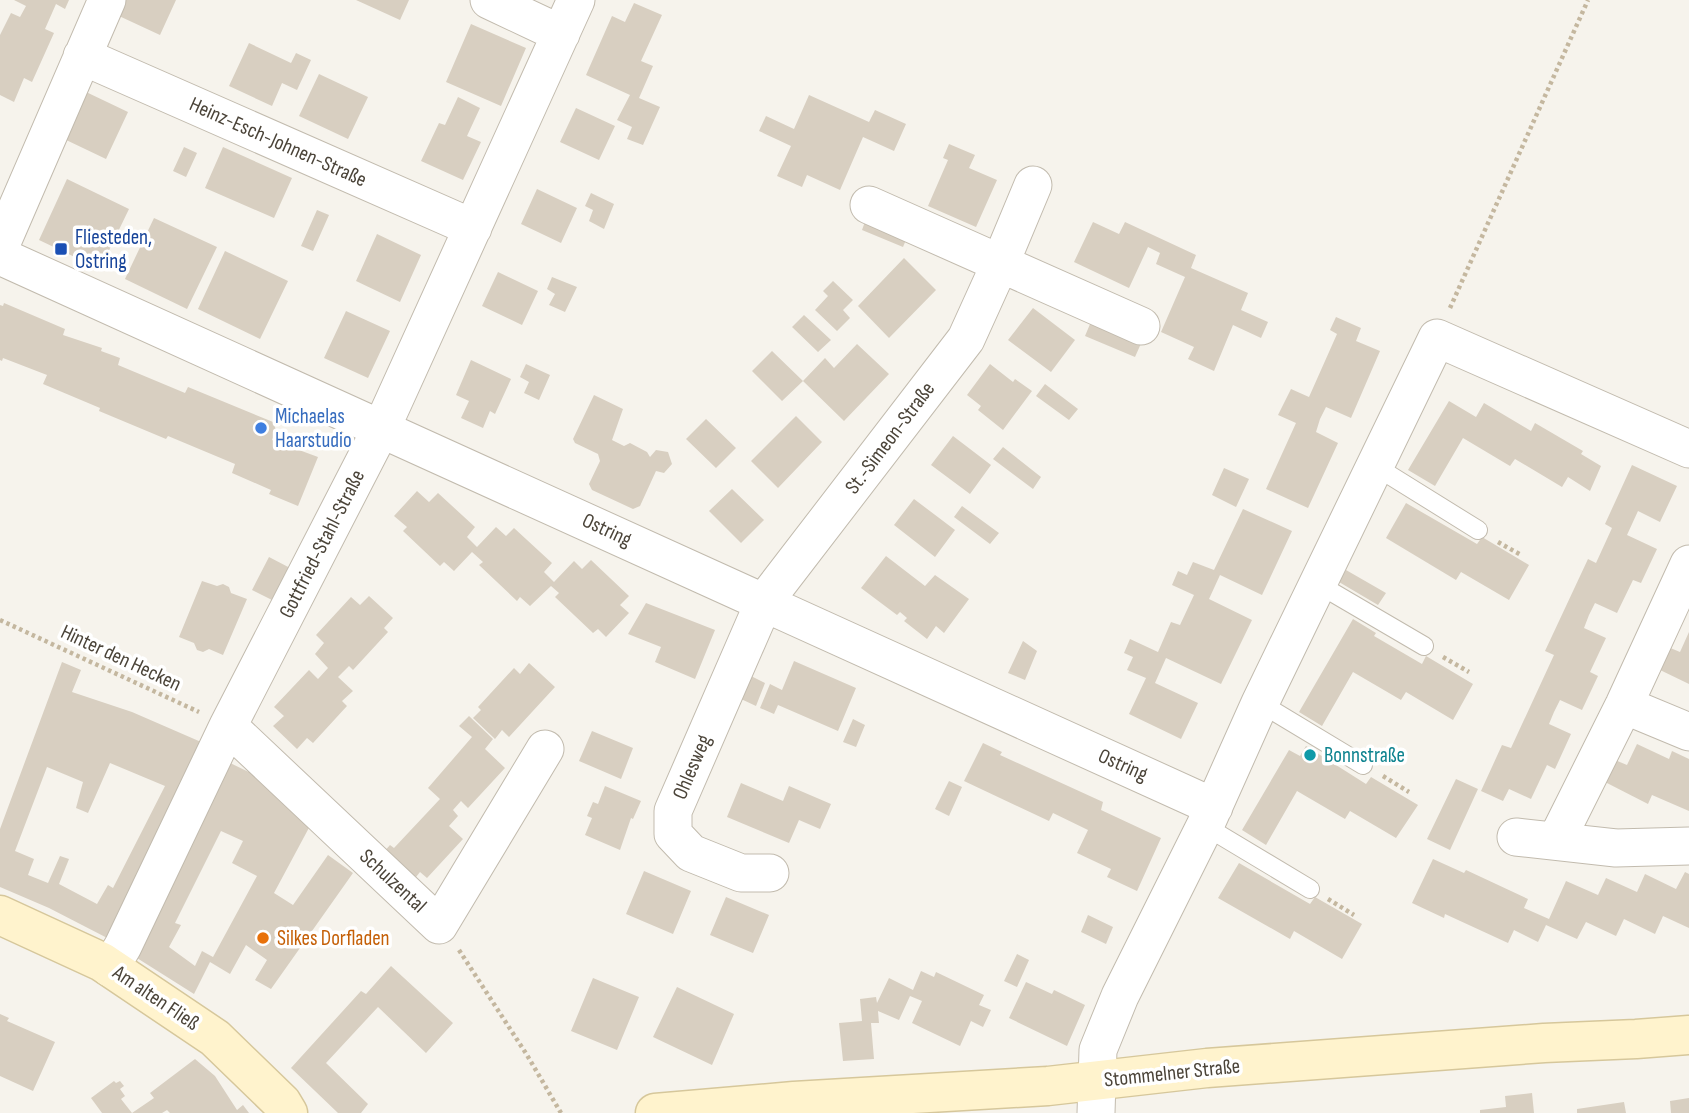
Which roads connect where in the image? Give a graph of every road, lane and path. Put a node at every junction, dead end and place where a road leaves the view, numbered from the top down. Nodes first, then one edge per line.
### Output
1 (107, 0) edge
2 (488, 0) edge
3 (576, 0) edge
4 (1588, 0) edge
5 (561, 34) junction
6 (82, 56) junction
7 (1032, 185) dead end
8 (869, 205) dead end
9 (473, 228) junction
10 (0, 247) edge
11 (0, 256) edge
12 (1000, 264) junction
13 (1141, 326) dead end
14 (1437, 338) junction
15 (382, 427) junction
16 (1689, 449) edge
17 (1375, 466) junction
18 (1479, 530) dead end
19 (1685, 583) edge
20 (1318, 584) junction
21 (764, 602) junction
22 (0, 620) edge
23 (1424, 646) joint
24 (1469, 673) dead end
25 (1260, 703) junction
26 (1624, 705) junction
27 (228, 726) junction
28 (1689, 732) edge
29 (545, 749) dead end
30 (1363, 765) joint
31 (1409, 792) dead end
32 (1209, 816) junction
33 (1516, 837) dead end
34 (1556, 841) junction
35 (1689, 846) edge
36 (770, 873) dead end
37 (1310, 889) dead end
38 (0, 915) edge
39 (439, 925) junction
40 (110, 968) junction
41 (1689, 1035) edge
42 (1096, 1097) edge
43 (746, 1109) edge
44 (288, 1113) edge
45 (561, 1113) edge
46 (655, 1113) edge

1 - 6 street
2 - 5 street
3 - 5 street, Gottfried-Stahl-Straße
4 - 14 path
5 - 9 street, Gottfried-Stahl-Straße
6 - 9 street, Heinz-Esch-Johnen-Straße
6 - 10 street
7 - 12 street, St.-Simeon-Straße
8 - 12 street
9 - 15 street, Gottfried-Stahl-Straße
11 - 15 street, Ostring
12 - 13 street
12 - 21 street, St.-Simeon-Straße
14 - 16 street
14 - 17 street
15 - 21 street, Ostring
15 - 27 street, Gottfried-Stahl-Straße
17 - 18 lane
17 - 20 street
19 - 26 street
20 - 23 lane
20 - 25 street
21 - 32 street, Ostring
21 - 36 street, Ohlesweg
22 - 27 path, Hinter den Hecken
23 - 24 path
25 - 30 lane
25 - 32 street
26 - 28 street
26 - 34 street
27 - 39 street, Schulzental
27 - 40 street, Gottfried-Stahl-Straße
29 - 39 street, Schulzental
30 - 31 path
32 - 37 lane
32 - 42 street
33 - 34 street
34 - 35 street
38 - 40 main road, Am alten Fließ
39 - 45 path
40 - 44 main road, Am alten Fließ
41 - 42 main road, Stommelner Straße
42 - 43 main road, Stommelner Straße
43 - 46 main road, Stommelner Straße

